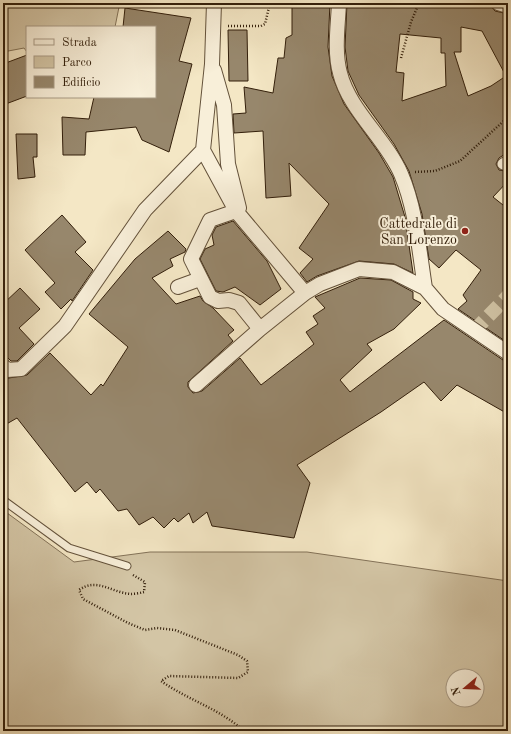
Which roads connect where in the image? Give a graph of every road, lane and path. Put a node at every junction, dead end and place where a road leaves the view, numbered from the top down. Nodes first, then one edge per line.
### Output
1 (214, 3) edge
2 (270, 3) edge
3 (339, 3) edge
4 (419, 3) edge
5 (498, 3) edge
6 (508, 6) edge
7 (225, 26) dead end
8 (401, 58) dead end
9 (212, 64) junction
10 (508, 117) edge
11 (203, 150) junction
12 (400, 172) junction
13 (239, 214) junction
14 (200, 279) junction
15 (178, 287) dead end
16 (425, 288) junction
17 (305, 293) junction
18 (260, 329) junction
19 (508, 354) edge
20 (3, 366) edge
21 (196, 385) dead end
22 (3, 500) edge
23 (127, 566) dead end
24 (131, 575) dead end
25 (244, 731) edge

1 - 9 street
2 - 7 path
3 - 12 street
4 - 8 path
5 - 6 street
9 - 11 street
9 - 13 street
10 - 12 path
11 - 13 street
11 - 20 street
12 - 16 street
13 - 14 street
13 - 17 street
14 - 15 street
14 - 18 street
16 - 17 street
16 - 19 street
17 - 18 street
18 - 21 street
22 - 23 lane
24 - 25 path

